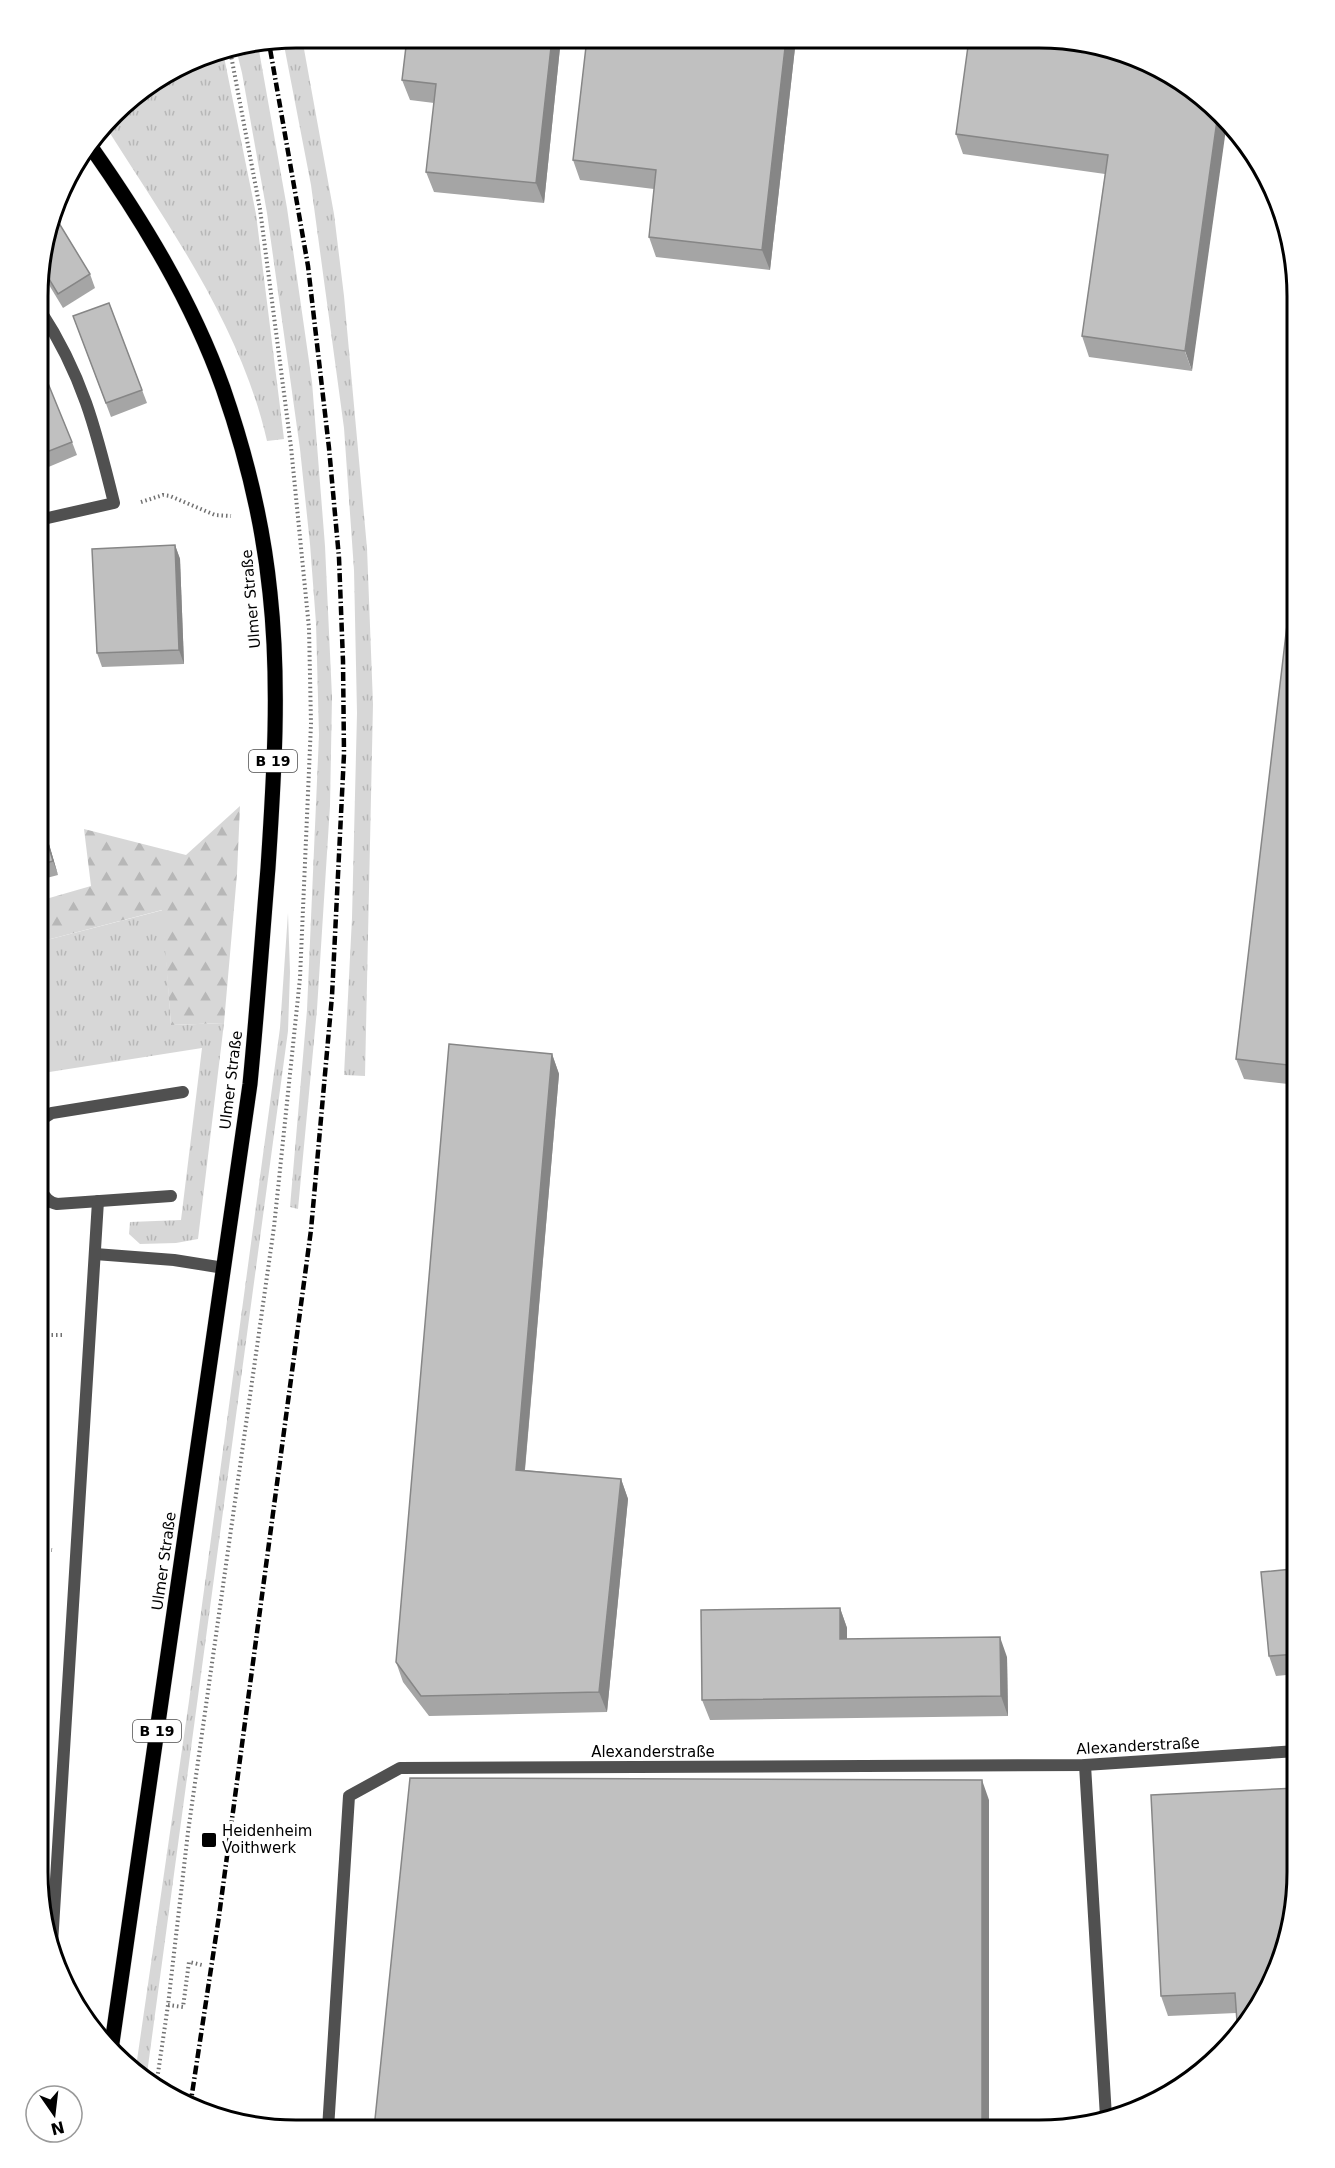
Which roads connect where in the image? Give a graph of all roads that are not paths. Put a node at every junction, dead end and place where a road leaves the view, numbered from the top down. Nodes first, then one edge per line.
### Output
1 (94, 152) edge
2 (48, 324) edge
3 (48, 518) edge
4 (183, 1092) dead end
5 (48, 1116) edge
6 (171, 1196) dead end
7 (48, 1201) edge
8 (98, 1201) junction
9 (95, 1254) junction
10 (224, 1268) junction
11 (1287, 1752) edge
12 (1085, 1765) junction
13 (53, 1923) edge
14 (113, 2039) edge
15 (1106, 2111) edge
16 (329, 2120) edge

1 - 10 main road, Ulmer Straße / B 19
2 - 3 street
4 - 5 street
6 - 8 street
7 - 8 street
8 - 9 street
9 - 10 street
9 - 13 street
10 - 14 main road, Ulmer Straße / B 19
11 - 12 street, Alexanderstraße
12 - 15 street
12 - 16 street, Alexanderstraße

